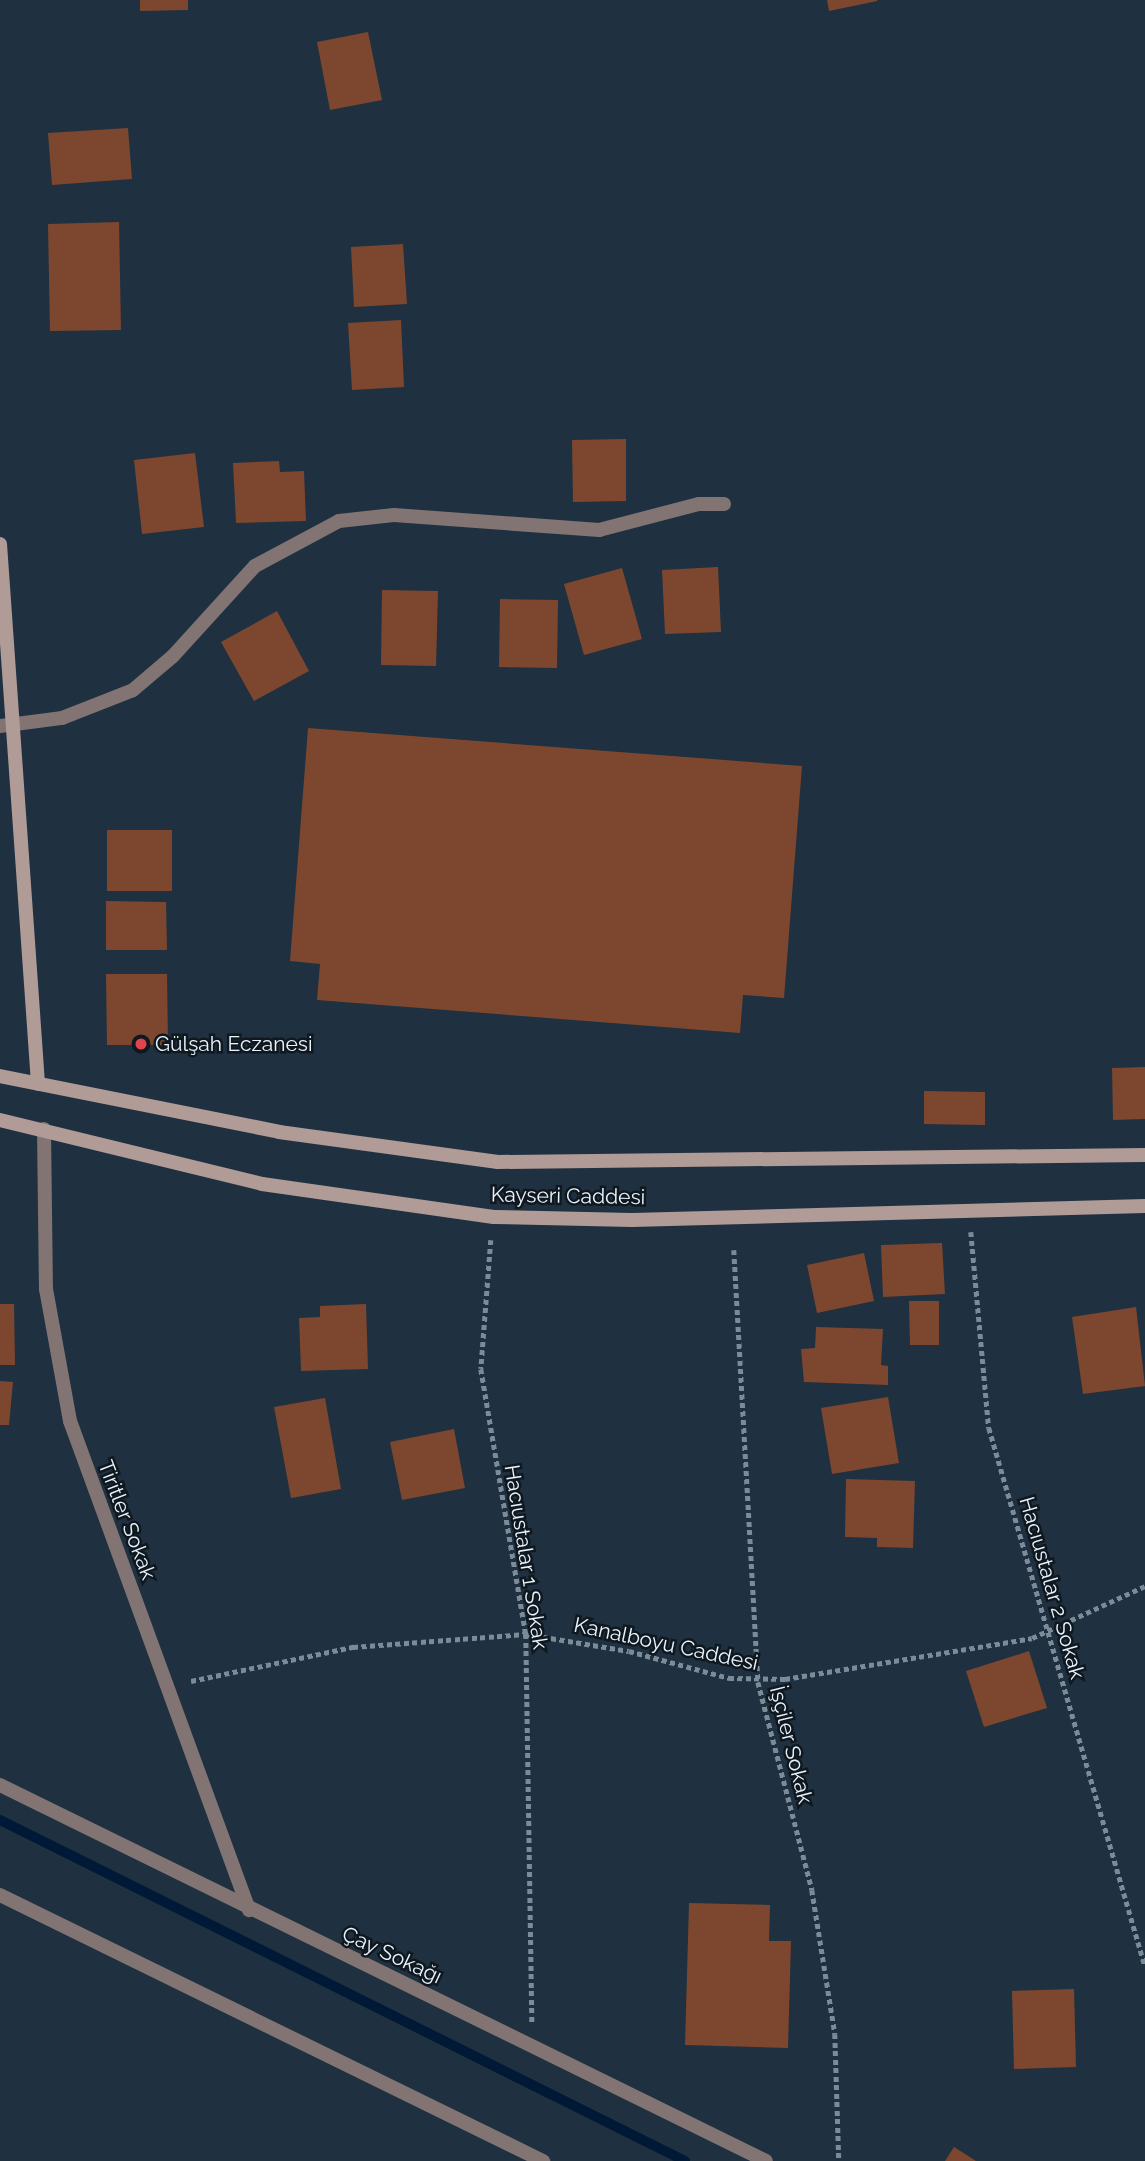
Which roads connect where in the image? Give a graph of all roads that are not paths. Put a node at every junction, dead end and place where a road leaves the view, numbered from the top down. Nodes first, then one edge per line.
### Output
1 (724, 504) dead end
2 (0, 544) edge
3 (5, 727) edge
4 (0, 1076) edge
5 (38, 1084) junction
6 (0, 1120) edge
7 (44, 1129) junction
8 (1145, 1155) edge
9 (1145, 1206) edge
10 (0, 1785) edge
11 (0, 1895) edge
12 (249, 1910) junction
13 (543, 2161) edge
14 (766, 2161) edge

1 - 3 street
2 - 3 main road
3 - 5 main road
4 - 5 main road, Kayseri Caddesi
5 - 8 main road, Kayseri Caddesi
6 - 7 main road, Kayseri Caddesi
7 - 9 main road, Kayseri Caddesi
7 - 12 street, Tiritler Sokak
10 - 12 street, Çay Sokağı
11 - 13 street
12 - 14 street, Çay Sokağı

